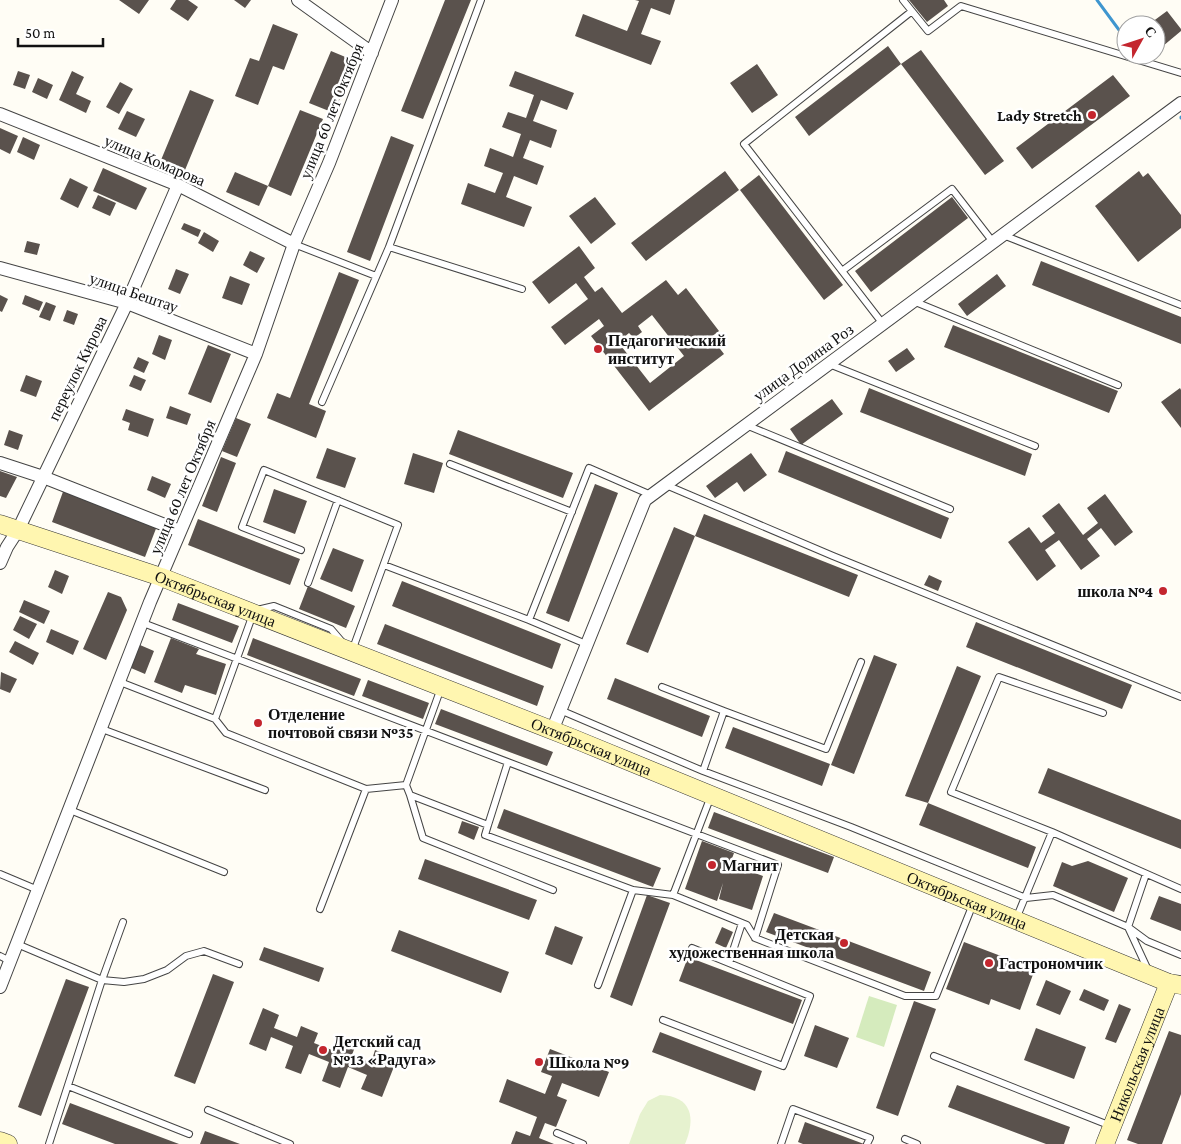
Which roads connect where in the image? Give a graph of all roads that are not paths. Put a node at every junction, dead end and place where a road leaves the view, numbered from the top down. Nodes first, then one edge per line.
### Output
1 (298, 0) edge
2 (392, 0) edge
3 (481, 0) edge
4 (903, 0) edge
5 (959, 3) edge
6 (912, 11) junction
7 (372, 53) junction
8 (1181, 73) edge
9 (1181, 103) edge
10 (0, 114) edge
11 (178, 185) junction
12 (998, 238) junction
13 (294, 244) junction
14 (389, 247) junction
15 (0, 268) edge
16 (842, 271) junction
17 (376, 276) junction
18 (522, 289) dead end
19 (913, 301) junction
20 (126, 303) junction
21 (1181, 305) edge
22 (883, 324) junction
23 (256, 354) junction
24 (828, 364) junction
25 (1118, 385) dead end
26 (322, 402) dead end
27 (746, 425) junction
28 (1035, 446) dead end
29 (0, 463) edge
30 (450, 464) dead end
31 (43, 477) junction
32 (665, 485) junction
33 (651, 495) junction
34 (338, 500) junction
35 (950, 509) dead end
36 (572, 512) junction
37 (0, 524) edge
38 (18, 530) junction
39 (180, 531) junction
40 (301, 550) dead end
41 (0, 563) edge
42 (384, 565) junction
43 (161, 577) junction
44 (308, 583) dead end
45 (251, 613) junction
46 (529, 620) junction
47 (143, 623) junction
48 (586, 644) junction
49 (352, 652) junction
50 (237, 658) junction
51 (861, 662) dead end
52 (120, 682) junction
53 (662, 687) dead end
54 (441, 688) junction
55 (1181, 697) edge
56 (560, 710) junction
57 (724, 711) junction
58 (1102, 713) dead end
59 (215, 718) junction
60 (102, 729) junction
61 (426, 730) junction
62 (552, 731) junction
63 (508, 762) junction
64 (702, 771) junction
65 (406, 785) junction
66 (265, 790) dead end
67 (366, 790) junction
68 (410, 795) junction
69 (711, 796) junction
70 (70, 810) junction
71 (488, 826) junction
72 (1052, 832) junction
73 (696, 834) junction
74 (224, 872) dead end
75 (0, 874) edge
76 (1146, 874) junction
77 (1181, 889) edge
78 (38, 890) junction
79 (552, 890) dead end
80 (634, 890) junction
81 (673, 895) junction
82 (1026, 898) junction
83 (974, 903) junction
84 (320, 909) dead end
85 (1015, 920) junction
86 (123, 922) dead end
87 (742, 923) junction
88 (1128, 927) junction
89 (755, 938) junction
90 (17, 944) junction
91 (692, 948) dead end
92 (1181, 954) edge
93 (5, 958) edge
94 (729, 963) junction
95 (239, 964) dead end
96 (1151, 976) junction
97 (102, 980) junction
98 (598, 985) dead end
99 (1177, 985) edge
100 (0, 986) edge
101 (663, 1020) dead end
102 (934, 1056) dead end
103 (68, 1086) junction
104 (208, 1110) dead end
105 (1112, 1127) junction
106 (557, 1133) dead end
107 (189, 1134) dead end
108 (905, 1139) dead end
109 (0, 1141) edge
110 (8, 1144) edge
111 (49, 1144) edge
112 (290, 1144) edge
113 (584, 1144) edge
114 (781, 1144) edge
115 (868, 1144) edge
116 (917, 1144) edge
117 (1105, 1144) edge

1 - 7 street
2 - 7 street, улица 60 лет Октября
3 - 14 lane
4 - 6 lane
5 - 6 lane
5 - 8 lane
6 - 16 lane
7 - 13 street, улица 60 лет Октября
9 - 12 street, улица Долина Роз
10 - 11 street, улица Комарова
11 - 13 street, улица Комарова
11 - 20 street, переулок Кирова
12 - 16 lane
12 - 19 street, улица Долина Роз
12 - 21 lane
13 - 17 lane
13 - 23 street, улица 60 лет Октября
14 - 17 lane
14 - 18 lane
15 - 20 street, улица Бештау
16 - 22 lane
17 - 26 lane
19 - 22 street, улица Долина Роз
19 - 25 lane
20 - 23 street, улица Бештау
20 - 31 street, переулок Кирова
22 - 24 street, улица Долина Роз
23 - 39 street, улица 60 лет Октября
24 - 27 street, улица Долина Роз
24 - 28 lane
27 - 32 street, улица Долина Роз
27 - 35 lane
29 - 31 street
30 - 36 lane
31 - 38 street, переулок Кирова
31 - 39 street
32 - 33 street, улица Долина Роз
32 - 55 lane
33 - 36 lane
33 - 48 street, улица Долина Роз
34 - 40 lane
34 - 42 lane
34 - 44 lane
36 - 46 lane
37 - 38 main road, Октябрьская улица
38 - 41 street, переулок Кирова
38 - 43 main road, Октябрьская улица
39 - 43 street, улица 60 лет Октября
42 - 46 lane
42 - 49 lane
43 - 45 main road, Октябрьская улица
43 - 47 street, улица 60 лет Октября
45 - 49 main road, Октябрьская улица
45 - 50 lane
46 - 48 lane
47 - 50 lane
47 - 52 street, улица 60 лет Октября
48 - 56 street, улица Долина Роз
49 - 54 main road, Октябрьская улица
50 - 59 lane
50 - 61 lane
51 - 57 lane
52 - 59 lane
52 - 60 street, улица 60 лет Октября
53 - 57 lane
54 - 61 lane
54 - 62 main road, Октябрьская улица
56 - 62 street, улица Долина Роз
56 - 64 lane
57 - 64 lane
58 - 72 lane
59 - 67 lane
60 - 66 lane
60 - 70 street, улица 60 лет Октября
61 - 63 lane
61 - 65 lane
62 - 69 main road, Октябрьская улица
63 - 71 lane
63 - 73 lane
64 - 82 lane
65 - 67 lane
65 - 68 lane
67 - 84 lane
68 - 71 lane
68 - 79 lane
69 - 73 lane
69 - 83 main road, Октябрьская улица
70 - 74 lane
70 - 78 street, улица 60 лет Октября
71 - 80 lane
72 - 76 lane
72 - 82 lane
73 - 81 lane
73 - 89 lane
75 - 78 lane
76 - 77 lane
76 - 88 lane
78 - 90 street, улица 60 лет Октября
80 - 81 lane
80 - 98 lane
81 - 87 lane
82 - 85 lane
82 - 88 lane
83 - 85 main road, Октябрьская улица
83 - 89 lane
85 - 96 main road, Октябрьская улица
86 - 97 lane
87 - 89 lane
87 - 94 lane
88 - 92 lane
88 - 96 lane
90 - 93 street, улица 60 лет Октября
90 - 97 lane
91 - 94 lane
93 - 100 street, улица 60 лет Октября
94 - 101 lane
95 - 97 lane
96 - 99 main road, Октябрьская улица
97 - 103 lane
99 - 105 main road, Никольская улица
102 - 105 lane
103 - 107 lane
103 - 111 lane
104 - 112 lane
105 - 117 main road, Никольская улица
106 - 113 lane
108 - 116 lane
109 - 110 main road
114 - 115 lane

